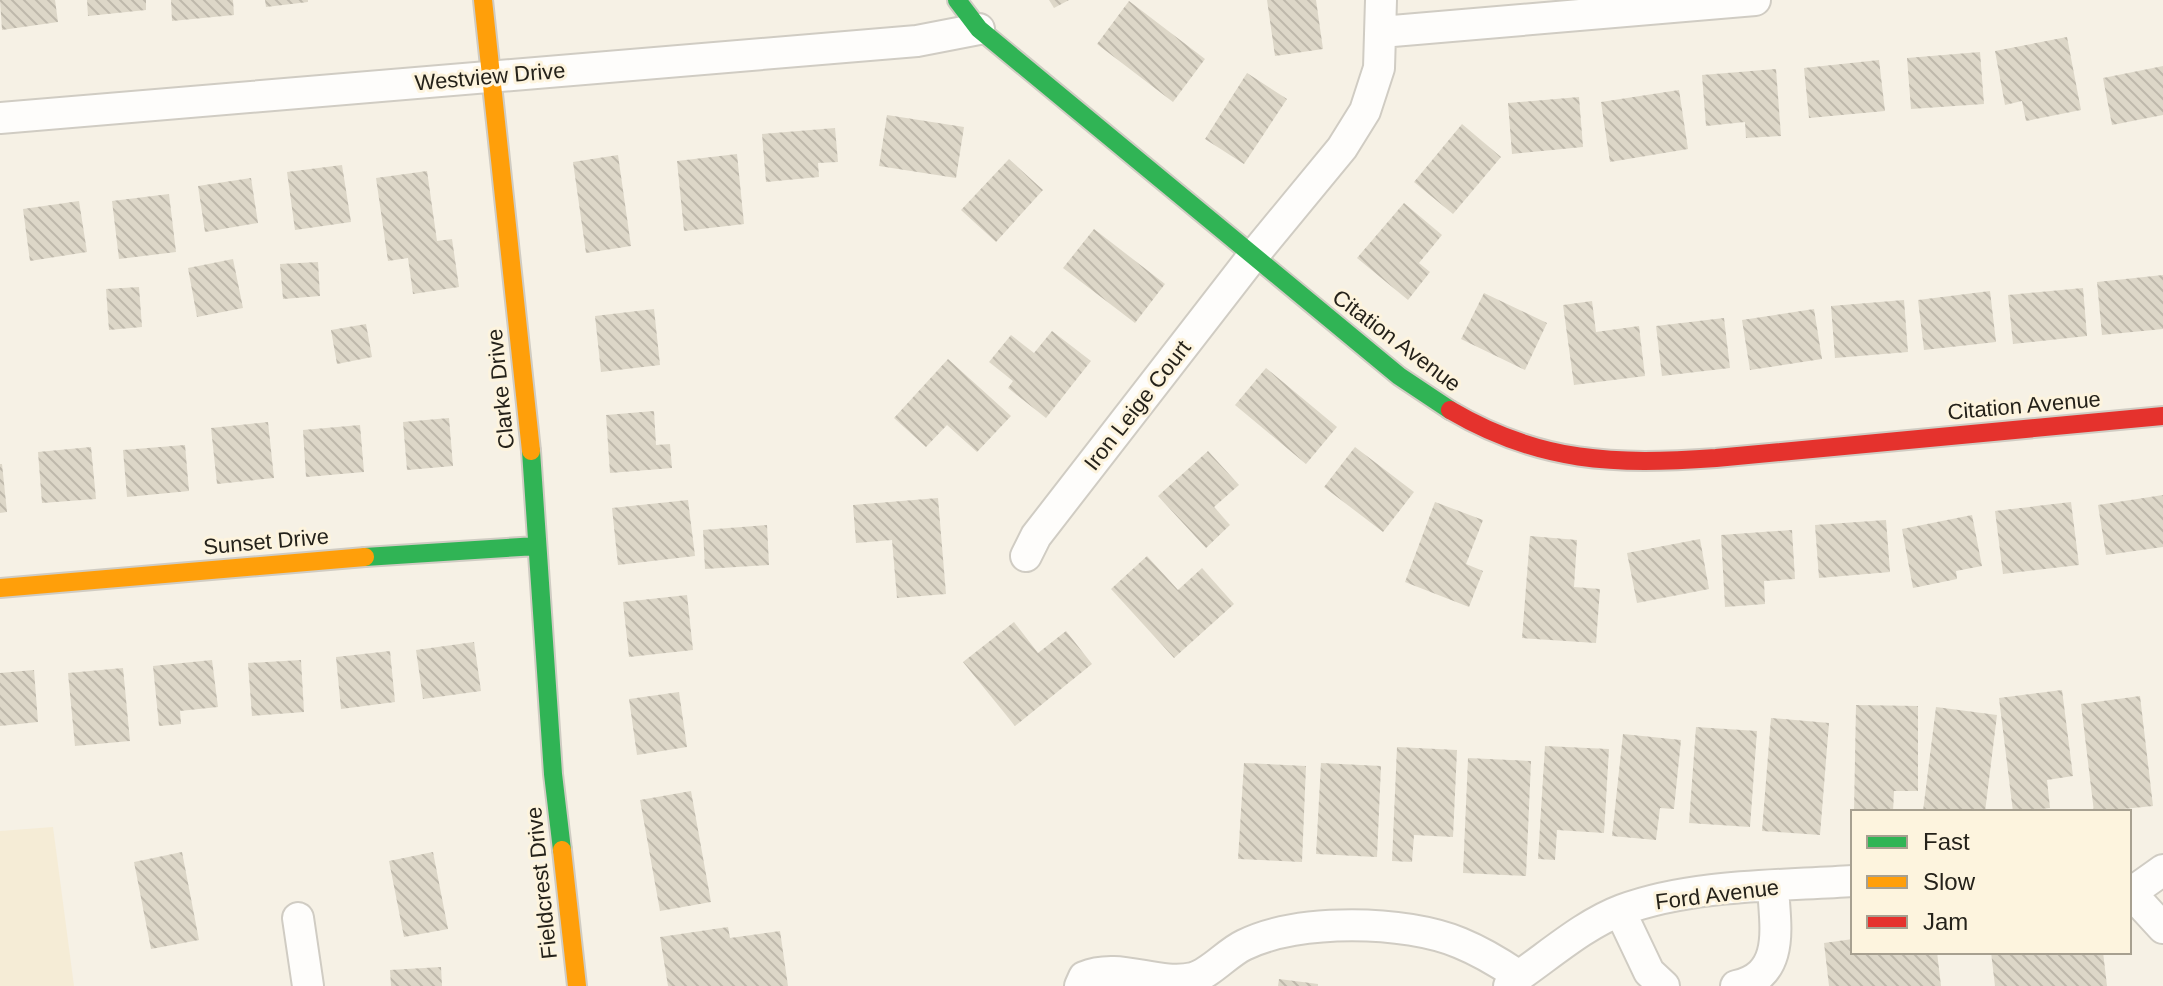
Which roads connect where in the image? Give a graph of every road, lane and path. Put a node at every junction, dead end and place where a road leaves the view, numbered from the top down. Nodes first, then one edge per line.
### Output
1 (483, 0) edge
2 (957, 0) edge
3 (1381, 0) edge
4 (1755, 0) edge
5 (979, 29) junction
6 (1381, 32) junction
7 (491, 76) junction
8 (0, 118) edge
9 (1253, 256) junction
10 (2163, 416) edge
11 (537, 546) junction
12 (1026, 556) dead end
13 (0, 588) edge
14 (553, 774) joint
15 (2163, 870) edge
16 (1851, 881) edge
17 (1773, 887) junction
18 (2131, 892) edge
19 (1620, 911) junction
20 (298, 918) dead end
21 (2163, 928) edge
22 (1514, 981) edge
23 (1194, 982) edge
24 (308, 986) edge
25 (577, 986) edge
26 (1080, 986) edge
27 (1664, 986) edge
28 (1736, 986) edge

1 - 7 street, Clarke Drive
2 - 5 street, Citation Avenue
3 - 6 street, Iron Leige Court
4 - 6 street
5 - 7 street, Westview Drive
5 - 9 street, Citation Avenue
6 - 9 street, Iron Leige Court
7 - 8 street, Westview Drive
7 - 11 street, Clarke Drive
9 - 10 street, Citation Avenue
9 - 12 street, Iron Leige Court
11 - 13 street, Sunset Drive
11 - 14 street, Clarke Drive
14 - 25 street, Fieldcrest Drive
15 - 18 street
16 - 17 street, Ford Avenue
17 - 19 street, Ford Avenue
17 - 28 street
18 - 21 street
19 - 22 street, Ford Avenue
19 - 27 street
20 - 24 street
22 - 23 street
23 - 26 street

